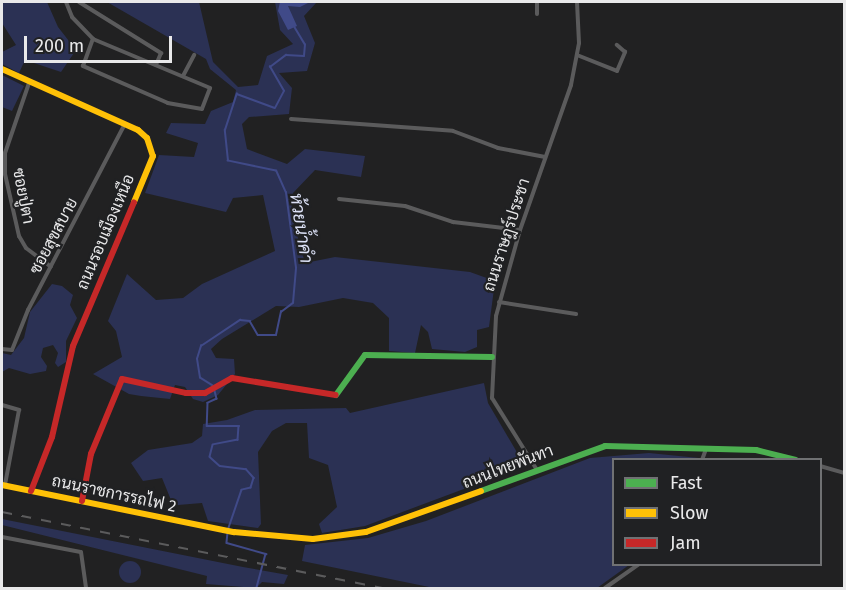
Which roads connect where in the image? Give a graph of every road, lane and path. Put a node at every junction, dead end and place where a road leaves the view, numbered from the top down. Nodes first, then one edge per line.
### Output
1 (66, 2) edge
2 (79, 2) edge
3 (537, 2) edge
4 (577, 2) edge
5 (537, 14) dead end
6 (93, 39) junction
7 (617, 45) dead end
8 (194, 55) dead end
9 (577, 55) junction
10 (156, 65) junction
11 (2, 69) edge
12 (183, 76) junction
13 (29, 83) junction
14 (291, 118) dead end
15 (125, 124) junction
16 (545, 157) junction
17 (339, 199) dead end
18 (520, 230) junction
19 (51, 267) junction
20 (499, 302) junction
21 (576, 314) dead end
22 (2, 349) edge
23 (492, 357) junction
24 (2, 405) edge
25 (706, 449) junction
26 (702, 458) edge
27 (792, 458) edge
28 (822, 467) edge
29 (537, 470) junction
30 (844, 473) edge
31 (3, 485) edge
32 (32, 491) junction
33 (82, 501) junction
34 (220, 530) joint
35 (2, 537) edge
36 (636, 566) edge
37 (86, 588) edge
38 (605, 588) edge

1 - 6 street
2 - 10 street
3 - 5 street
4 - 9 street, ถนนราษฎร์ประชา
6 - 10 street
6 - 12 street
7 - 9 street
8 - 12 street
9 - 16 street, ถนนราษฎร์ประชา
10 - 12 street
11 - 13 street, ถนนรอบเมืองเหนือ
13 - 15 street, ถนนรอบเมืองเหนือ
13 - 19 street, ซอยปู่ตา
14 - 16 street
15 - 19 street, ซอยสุขสบาย
15 - 32 street, ถนนรอบเมืองเหนือ
16 - 18 street, ถนนราษฎร์ประชา
17 - 18 street
18 - 20 street, ถนนราษฎร์ประชา
19 - 22 street, ซอยสุขสบาย
20 - 21 street
20 - 23 street, ถนนราษฎร์ประชา
23 - 29 street, ถนนราษฎร์ประชา
23 - 33 street
24 - 31 street
25 - 26 street
25 - 27 street, ถนนไทยพันทา
25 - 29 street, ถนนไทยพันทา
28 - 30 street
29 - 34 street, ถนนไทยพันทา
31 - 32 street, ถนนราชการรถไฟ 2
32 - 33 street, ถนนราชการรถไฟ 2
33 - 34 street, ถนนราชการรถไฟ 2
35 - 37 street
36 - 38 street

